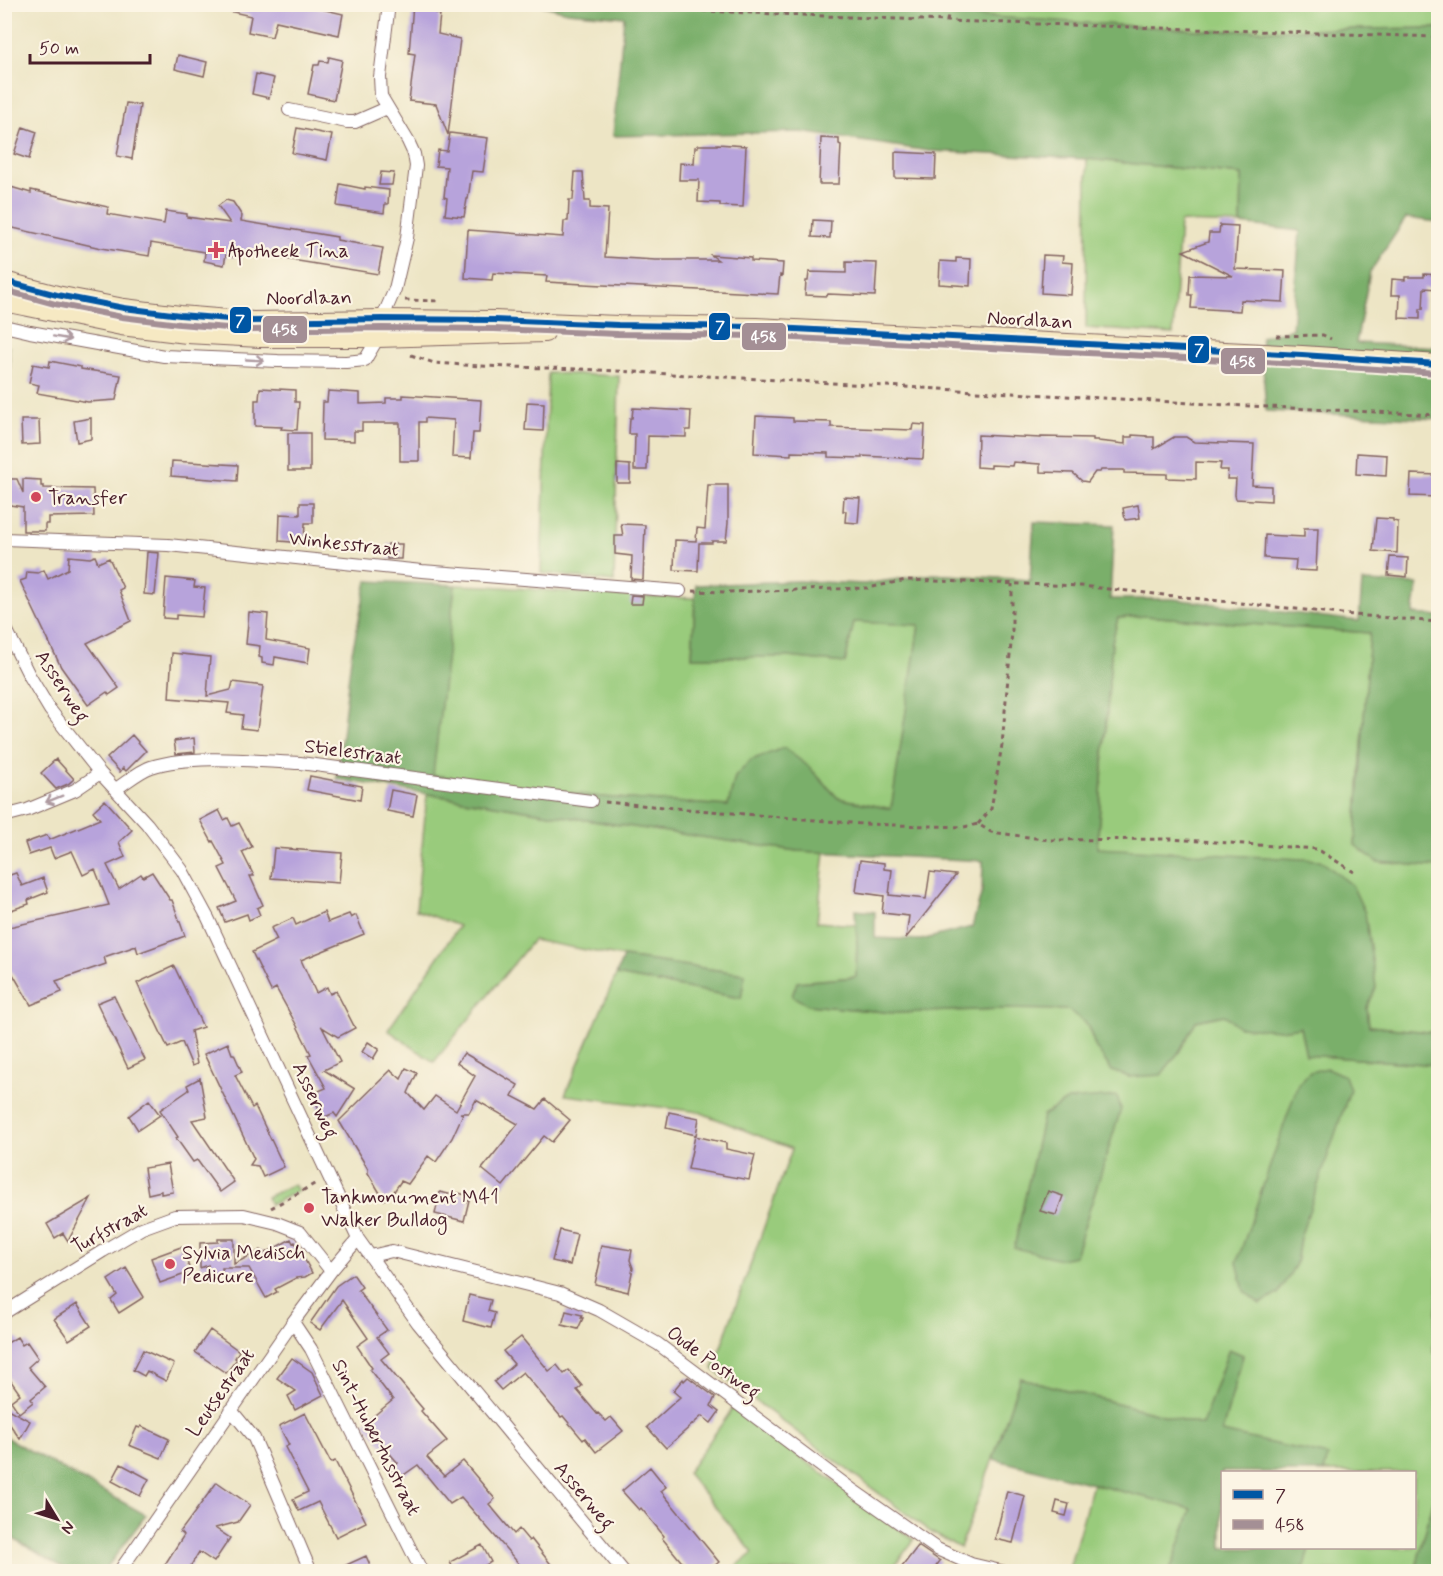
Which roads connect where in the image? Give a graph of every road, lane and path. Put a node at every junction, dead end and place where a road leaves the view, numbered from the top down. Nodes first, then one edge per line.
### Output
1 (389, 4) edge
2 (622, 4) edge
3 (950, 4) edge
4 (947, 21) junction
5 (1438, 37) edge
6 (387, 108) junction
7 (289, 110) dead end
8 (4, 281) edge
9 (4, 302) edge
10 (382, 319) junction
11 (618, 325) junction
12 (4, 326) edge
13 (378, 338) junction
14 (412, 355) dead end
15 (1438, 364) edge
16 (1438, 415) edge
17 (4, 538) edge
18 (1012, 584) junction
19 (680, 591) joint
20 (1438, 622) edge
21 (4, 625) edge
22 (100, 773) junction
23 (116, 789) junction
24 (591, 801) joint
25 (4, 816) edge
26 (978, 824) junction
27 (1354, 872) dead end
28 (330, 1176) junction
29 (254, 1217) junction
30 (358, 1239) junction
31 (371, 1256) junction
32 (330, 1271) junction
33 (4, 1313) edge
34 (293, 1322) junction
35 (231, 1410) junction
36 (119, 1572) edge
37 (311, 1572) edge
38 (423, 1572) edge
39 (624, 1572) edge
40 (1005, 1572) edge

1 - 6 street
2 - 4 path
3 - 4 path
4 - 5 path
6 - 7 street
6 - 10 street
8 - 10 main road, Noordlaan
9 - 13 main road, Noordlaan
10 - 11 main road, Noordlaan
10 - 13 street
11 - 13 main road, Noordlaan
11 - 15 main road, Noordlaan
12 -> 13 street
14 - 16 path
17 - 19 street, Winkesstraat
18 - 19 path
18 - 20 path
18 - 26 path
21 - 22 street, Asserweg
22 - 23 street, Asserweg
22 -> 25 street
23 - 24 street, Stielestraat
23 - 28 street, Asserweg
24 - 26 path
26 - 27 path
28 - 29 path
28 - 30 street, Asserweg
29 - 32 street, Turfstraat
29 - 33 street, Turfstraat
30 - 31 street, Asserweg
30 - 32 street, Leutsestraat
31 - 39 street, Asserweg
31 - 40 street, Oude Postweg
32 - 34 street, Leutsestraat
34 - 35 street, Leutsestraat
34 - 38 street, Sint-Hubertusstraat
35 - 36 street, Leutsestraat
35 - 37 street

